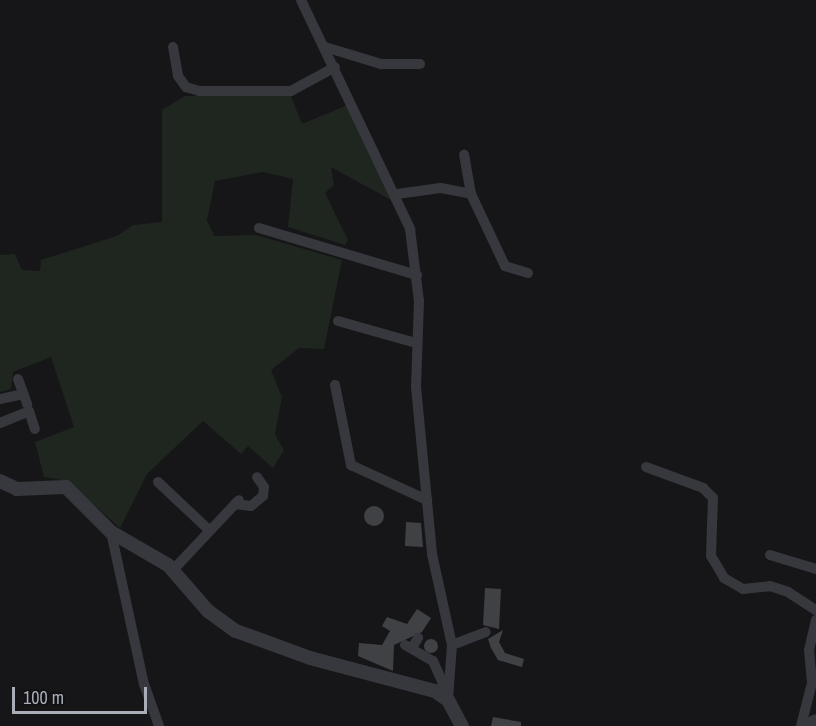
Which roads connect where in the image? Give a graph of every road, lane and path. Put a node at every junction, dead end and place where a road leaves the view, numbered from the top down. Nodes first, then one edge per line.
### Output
1 (301, 0) edge
2 (174, 47) dead end
3 (326, 47) junction
4 (420, 64) dead end
5 (335, 67) junction
6 (464, 155) dead end
7 (397, 194) junction
8 (471, 194) junction
9 (259, 228) dead end
10 (528, 273) dead end
11 (417, 275) junction
12 (338, 321) dead end
13 (416, 343) junction
14 (18, 379) dead end
15 (335, 385) dead end
16 (0, 399) edge
17 (0, 423) edge
18 (35, 429) dead end
19 (646, 467) dead end
20 (257, 477) dead end
21 (0, 481) edge
22 (158, 482) dead end
23 (427, 500) junction
24 (210, 531) junction
25 (111, 532) junction
26 (770, 555) dead end
27 (816, 569) edge
28 (173, 570) junction
29 (816, 610) edge
30 (816, 620) edge
31 (486, 632) dead end
32 (418, 638) dead end
33 (452, 645) junction
34 (448, 697) junction
35 (816, 721) edge
36 (159, 726) edge
37 (462, 726) edge
38 (801, 726) edge
39 (807, 726) edge

1 - 3 street
2 - 5 street
3 - 4 street
3 - 5 street
5 - 7 street
6 - 8 street
7 - 8 street
7 - 11 street
8 - 10 street
9 - 11 street
11 - 13 street
12 - 13 street
13 - 23 street
14 - 16 street
15 - 23 street
17 - 18 street
19 - 29 street
20 - 24 street
21 - 25 street
22 - 24 street
23 - 33 street
24 - 28 street
25 - 28 street
25 - 36 street
26 - 27 street
28 - 34 street
30 - 38 street
31 - 33 street
32 - 34 street
33 - 34 street
34 - 37 street
35 - 39 street

